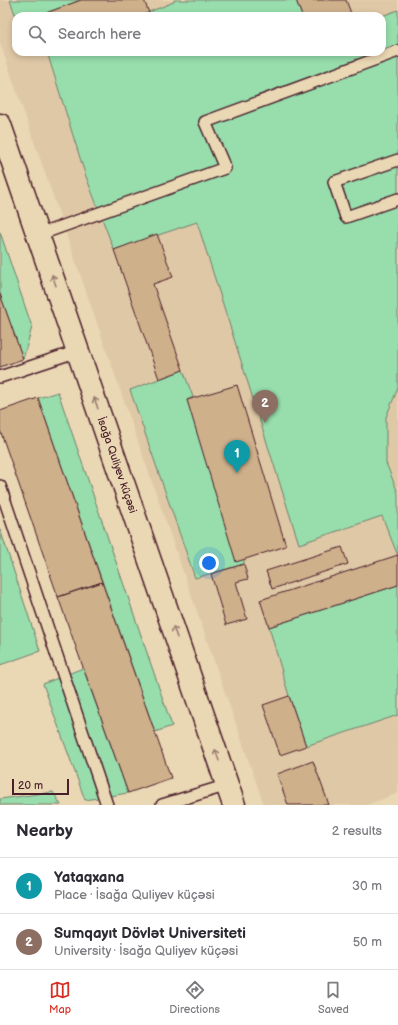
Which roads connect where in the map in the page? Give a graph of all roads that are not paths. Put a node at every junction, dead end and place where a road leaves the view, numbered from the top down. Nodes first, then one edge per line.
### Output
1 (398, 52) edge
2 (0, 125) edge
3 (398, 160) edge
4 (398, 199) edge
5 (38, 235) junction
6 (78, 351) junction
7 (0, 377) edge
8 (0, 486) edge
9 (231, 795) edge
10 (107, 805) edge
11 (162, 805) edge

1 - 5 lane
2 - 5 street, İsağa Quliyev küçəsi
3 - 4 lane
6 -> 5 street, İsağa Quliyev küçəsi
6 - 7 lane
9 -> 6 street, İsağa Quliyev küçəsi
8 - 10 lane
9 - 11 lane

